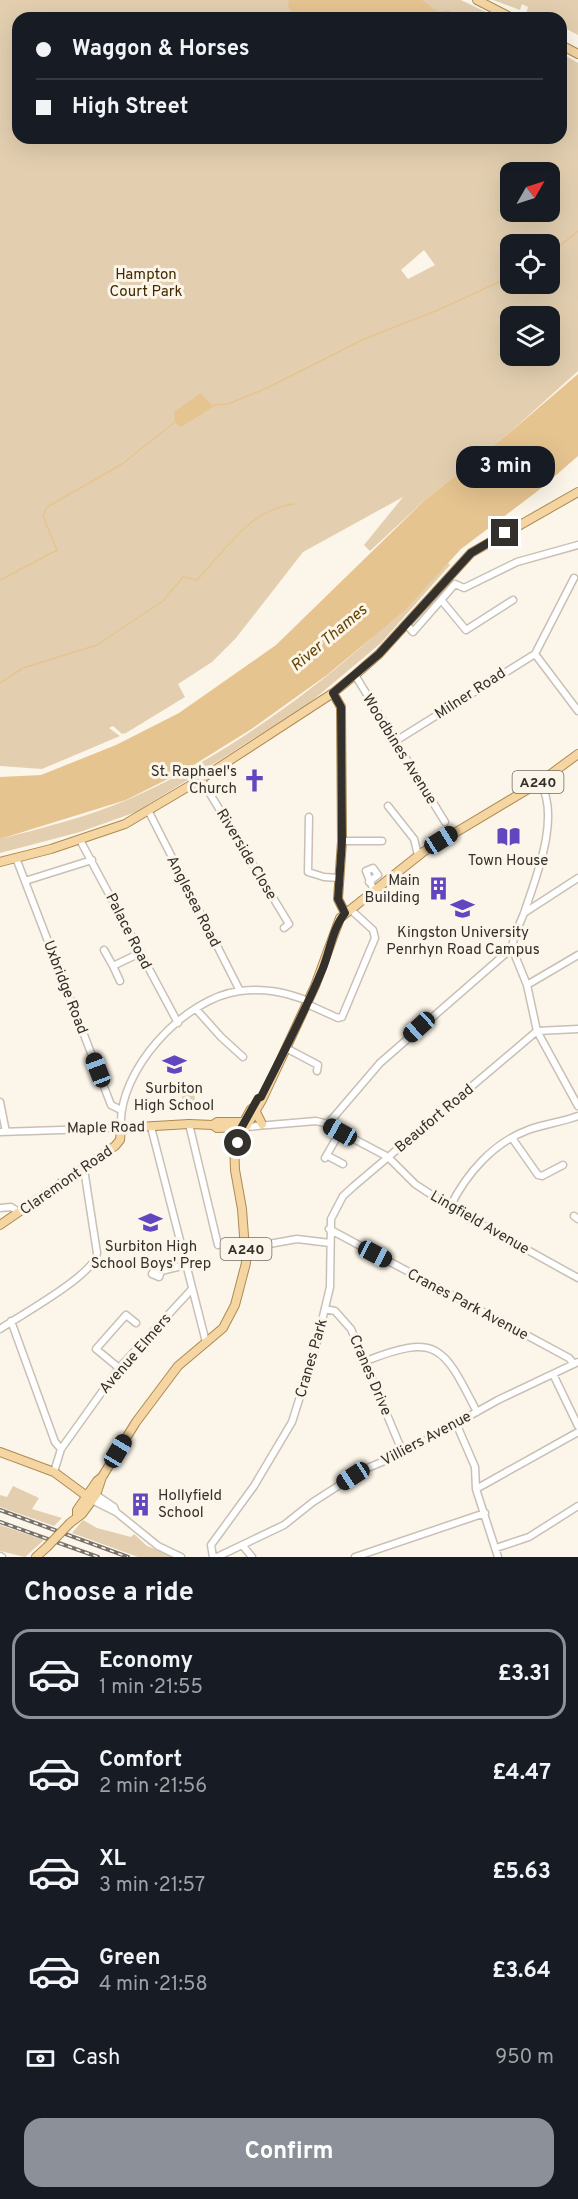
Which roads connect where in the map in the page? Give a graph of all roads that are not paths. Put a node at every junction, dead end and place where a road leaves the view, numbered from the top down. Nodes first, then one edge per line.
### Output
1 (477, 0) edge
2 (500, 12) edge
3 (578, 492) edge
4 (578, 545) edge
5 (574, 578) dead end
6 (452, 580) junction
7 (513, 600) dead end
8 (441, 601) junction
9 (406, 624) junction
10 (535, 654) junction
11 (354, 675) junction
12 (333, 693) junction
13 (578, 711) edge
14 (394, 742) junction
15 (578, 754) edge
16 (201, 779) junction
17 (540, 782) junction
18 (388, 806) dead end
19 (149, 812) junction
20 (309, 818) dead end
21 (445, 822) dead end
22 (80, 840) junction
23 (342, 841) junction
24 (382, 841) dead end
25 (418, 855) junction
26 (16, 858) junction
27 (92, 860) junction
28 (0, 861) edge
29 (339, 878) junction
30 (578, 878) edge
31 (25, 881) junction
32 (369, 882) dead end
33 (374, 891) junction
34 (347, 911) junction
35 (524, 914) junction
36 (284, 928) dead end
37 (512, 948) junction
38 (104, 950) dead end
39 (140, 952) junction
40 (578, 955) edge
41 (113, 966) junction
42 (120, 981) dead end
43 (527, 985) junction
44 (240, 991) junction
45 (307, 1003) junction
46 (196, 1009) junction
47 (178, 1023) junction
48 (578, 1029) edge
49 (537, 1031) junction
50 (286, 1048) junction
51 (243, 1057) dead end
52 (318, 1071) dead end
53 (261, 1097) junction
54 (0, 1102) edge
55 (578, 1106) edge
56 (122, 1110) junction
57 (256, 1112) junction
58 (578, 1116) edge
59 (189, 1124) junction
60 (262, 1124) junction
61 (286, 1124) junction
62 (245, 1125) junction
63 (327, 1125) junction
64 (151, 1127) junction
65 (121, 1128) junction
66 (3, 1132) edge
67 (340, 1132) junction
68 (512, 1138) junction
69 (388, 1157) junction
70 (342, 1164) dead end
71 (563, 1166) dead end
72 (84, 1169) junction
73 (533, 1169) junction
74 (526, 1174) dead end
75 (450, 1207) junction
76 (0, 1208) edge
77 (19, 1212) junction
78 (0, 1225) edge
79 (329, 1229) junction
80 (330, 1243) junction
81 (218, 1245) dead end
82 (246, 1248) junction
83 (186, 1265) junction
84 (161, 1271) dead end
85 (578, 1278) edge
86 (192, 1289) junction
87 (325, 1309) junction
88 (11, 1321) junction
89 (136, 1323) dead end
90 (0, 1329) edge
91 (206, 1342) junction
92 (366, 1361) junction
93 (576, 1363) edge
94 (119, 1368) junction
95 (553, 1374) junction
96 (477, 1412) junction
97 (456, 1423) junction
98 (578, 1426) edge
99 (578, 1432) edge
100 (62, 1449) junction
101 (0, 1452) edge
102 (403, 1453) junction
103 (54, 1472) junction
104 (477, 1488) junction
105 (91, 1496) junction
106 (578, 1506) edge
107 (485, 1513) junction
108 (243, 1546) junction
109 (496, 1548) junction
110 (36, 1557) edge
111 (181, 1557) edge
112 (213, 1557) edge
113 (217, 1557) edge
114 (252, 1557) edge
115 (355, 1557) edge
116 (498, 1557) edge

1 - 2 main road
3 - 6 main road
4 - 6 street
5 - 10 street, Milner Road
6 - 8 street
6 - 9 main road
7 - 8 street
8 - 9 street
9 - 11 main road
10 - 13 street
10 - 14 street, Milner Road
11 - 12 main road
11 - 14 street, Woodbines Avenue
12 - 16 main road
12 - 23 main road
14 - 21 street, Woodbines Avenue
15 - 17 main road, A240
16 - 19 main road
16 - 36 street, Riverside Close
17 - 25 main road, A240
17 - 35 street
18 - 25 street
19 - 22 main road
19 - 44 street, Anglesea Road
20 - 29 street
22 - 26 main road
22 - 27 street, Palace Road
23 - 24 street
23 - 29 main road
25 - 33 main road, A240
26 - 28 main road
26 - 31 street, Uxbridge Road
27 - 31 street
27 - 39 street, Palace Road
29 - 34 main road
30 - 35 street
31 - 56 street, Uxbridge Road
32 - 33 street
33 - 34 main road, A240
34 - 45 main road, A240
34 - 45 street
35 - 37 street
37 - 43 street
37 - 63 street
38 - 41 street
39 - 41 street
39 - 47 street, Palace Road
40 - 43 street
41 - 42 street
43 - 49 street
44 - 45 street
44 - 46 street
45 - 50 main road, A240
46 - 47 street
46 - 51 street
47 - 56 street
48 - 49 street
49 - 55 street
49 - 69 street, Beaufort Road
50 - 52 street
50 - 53 main road, A240
53 - 57 main road, A240
53 - 62 main road, A240
54 - 66 street
56 - 65 street
57 - 60 main road
57 - 62 main road, A240
58 - 68 street
59 - 62 main road, Maple Road
59 - 64 main road, Maple Road
59 - 81 street
60 - 61 street, Beaufort Road
60 - 62 street, Beaufort Road
61 - 62 street, Beaufort Road
61 - 63 street, Beaufort Road
62 - 82 main road, A240
63 - 67 street, Beaufort Road
64 - 65 main road, Maple Road
64 - 83 street
65 - 66 street, Maple Road
65 - 72 main road, Claremont Road
67 - 69 street, Beaufort Road
67 - 70 street
68 - 73 street
68 - 75 street
69 - 75 street, Lingfield Avenue
69 - 79 street, Cranes Park
71 - 73 street
72 - 77 main road, Claremont Road
72 - 88 street
73 - 74 street
75 - 85 street, Lingfield Avenue
76 - 77 street
77 - 78 main road, Claremont Road
79 - 80 street, Cranes Park
79 - 93 street, Cranes Park Avenue
80 - 82 street
80 - 87 street, Cranes Park
82 - 91 main road, A240
83 - 84 street
83 - 86 street
86 - 91 street
86 - 94 street, Avenue Elmers
87 - 92 street, Cranes Drive
87 - 112 street, Cranes Park
88 - 90 street
88 - 100 street
89 - 94 street
91 - 105 main road, A240
92 - 96 street
92 - 102 street, Cranes Drive
93 - 95 street, Villiers Avenue
94 - 100 street, Avenue Elmers
95 - 96 street, Villiers Avenue
95 - 98 street
96 - 97 street, Villiers Avenue
97 - 102 street, Villiers Avenue
97 - 104 street
99 - 104 street
100 - 103 street, Avenue Elmers
101 - 103 main road
102 - 108 street, Villiers Avenue
103 - 105 main road
104 - 107 street
105 - 110 main road, A240, bridge
105 - 111 street
106 - 109 street
107 - 109 street
107 - 115 street
108 - 113 street, Villiers Avenue
108 - 114 street
109 - 116 street

